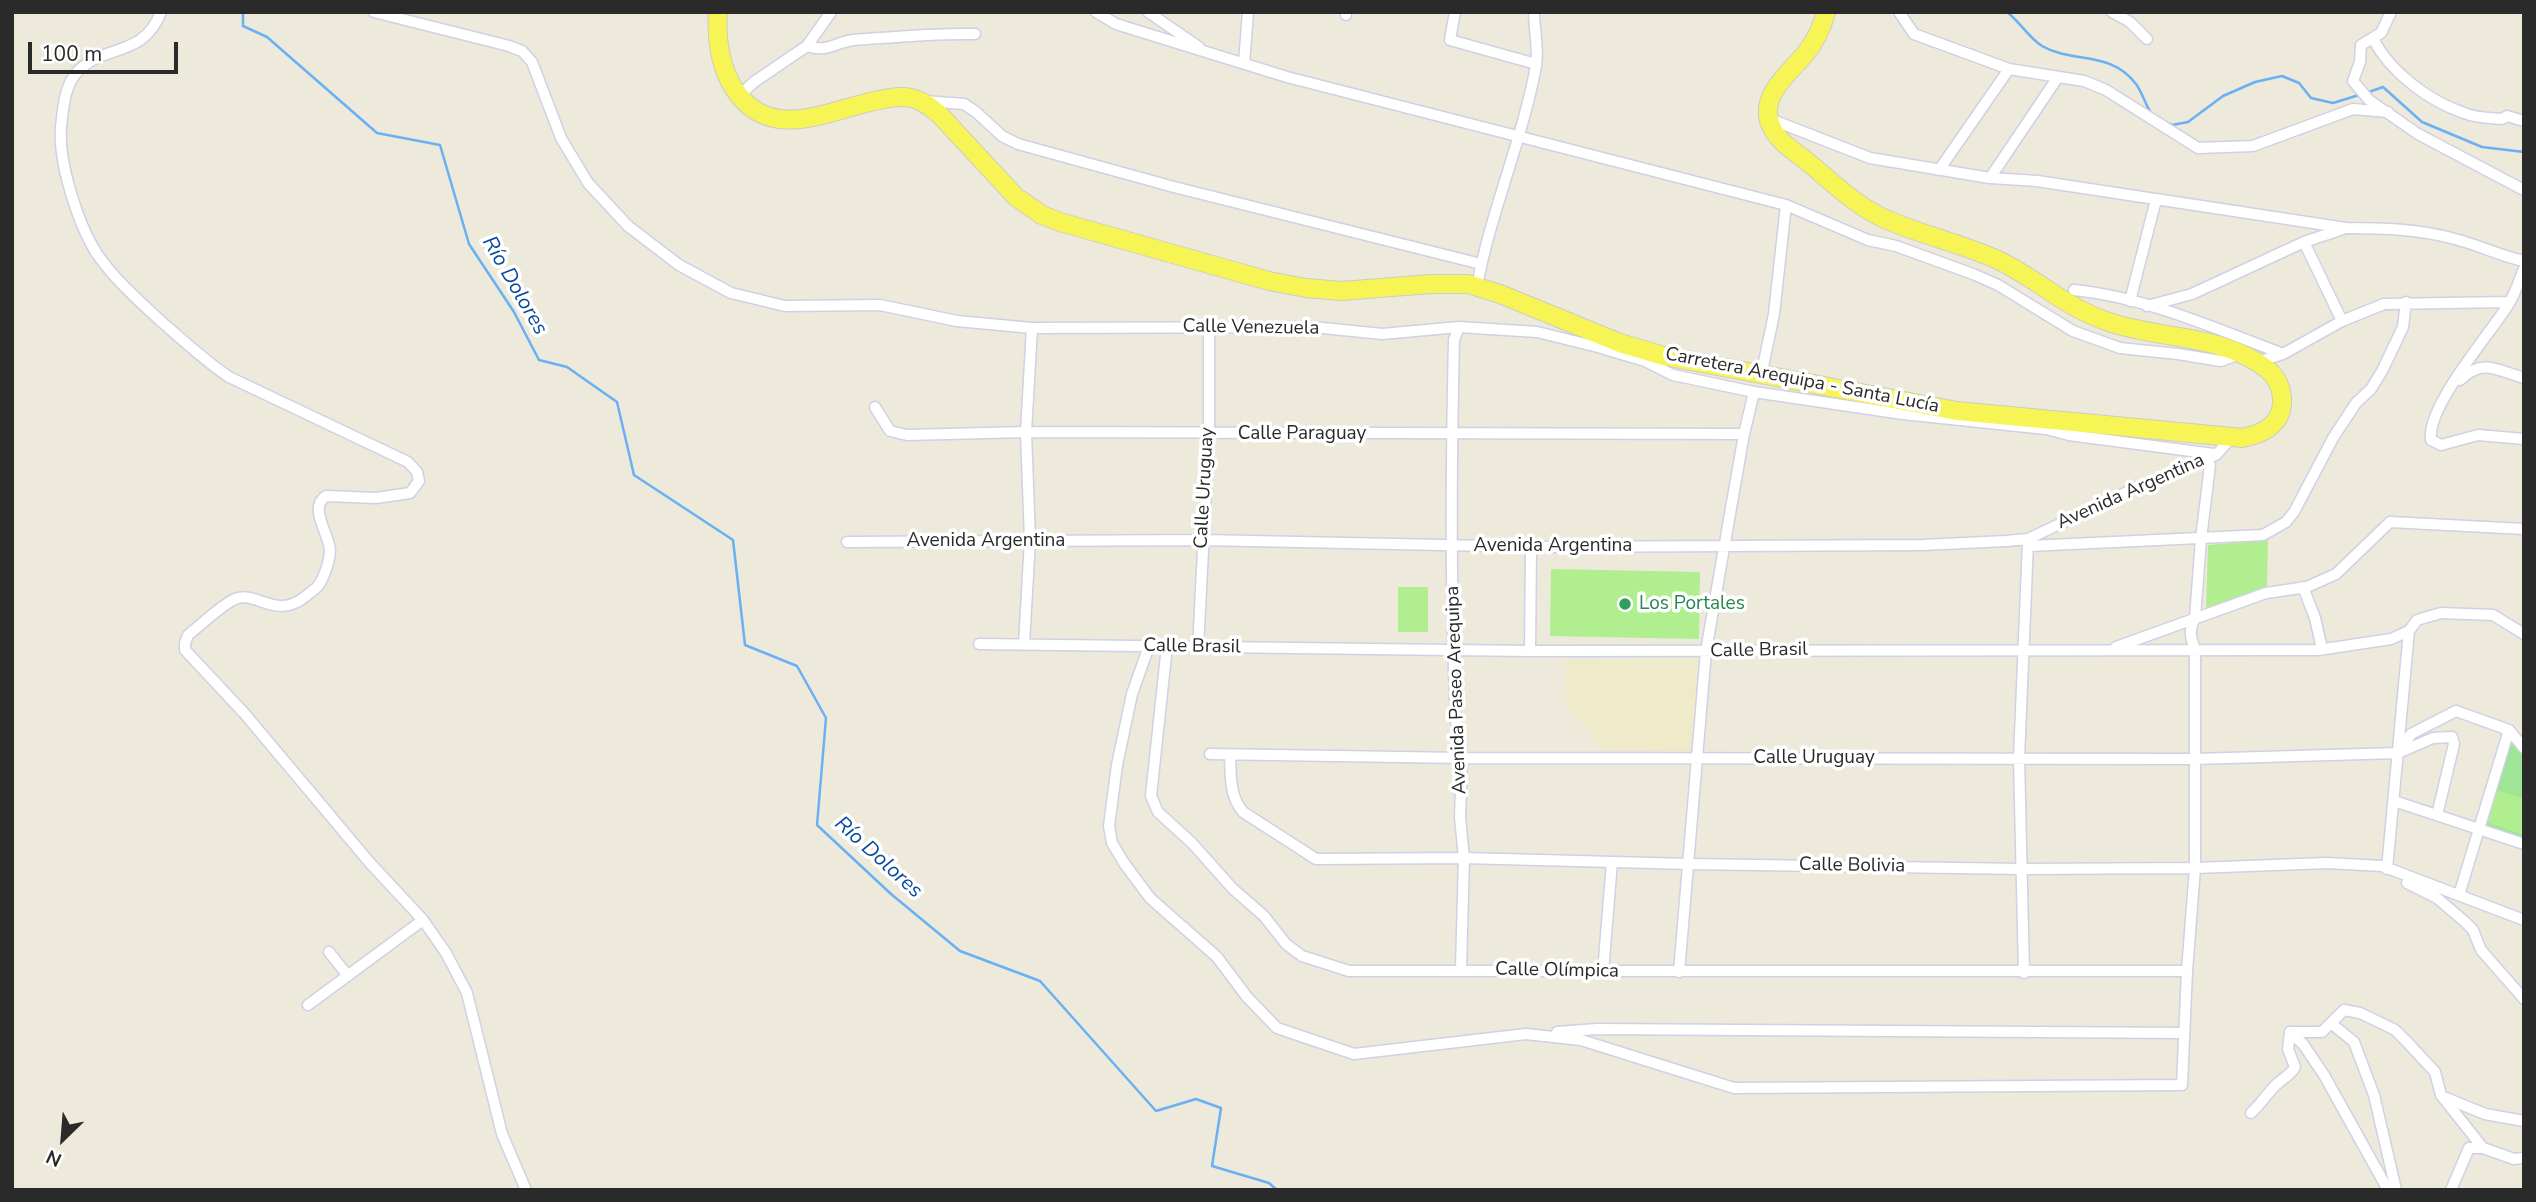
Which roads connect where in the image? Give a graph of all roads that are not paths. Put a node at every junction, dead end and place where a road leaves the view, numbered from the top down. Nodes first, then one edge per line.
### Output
1 (161, 12) edge
2 (374, 12) edge
3 (718, 12) edge
4 (831, 12) edge
5 (1096, 12) edge
6 (1147, 12) edge
7 (1248, 12) edge
8 (1455, 12) edge
9 (1534, 12) edge
10 (1826, 12) edge
11 (1899, 12) edge
12 (2112, 12) edge
13 (2391, 12) edge
14 (975, 34) dead end
15 (2147, 39) dead end
16 (2372, 39) junction
17 (807, 46) junction
18 (1210, 54) junction
19 (1244, 62) junction
20 (1536, 64) junction
21 (2009, 69) junction
22 (2058, 77) junction
23 (739, 96) junction
24 (920, 101) junction
25 (2388, 112) junction
26 (1770, 120) junction
27 (2524, 121) edge
28 (1518, 135) junction
29 (1939, 170) junction
30 (1990, 178) junction
31 (2524, 190) edge
32 (2156, 200) junction
33 (1786, 205) junction
34 (2346, 228) junction
35 (2304, 242) junction
36 (2524, 261) edge
37 (1481, 264) junction
38 (2524, 270) edge
39 (1477, 286) junction
40 (2074, 290) dead end
41 (2130, 301) junction
42 (2406, 302) junction
43 (2510, 302) junction
44 (2147, 306) junction
45 (2342, 321) junction
46 (1209, 327) junction
47 (1460, 327) junction
48 (1032, 328) junction
49 (1620, 343) junction
50 (1598, 347) junction
51 (2239, 354) junction
52 (2283, 354) junction
53 (2256, 362) junction
54 (2524, 378) edge
55 (1758, 384) junction
56 (2452, 388) junction
57 (875, 407) dead end
58 (1026, 432) junction
59 (1452, 433) junction
60 (1209, 434) junction
61 (1744, 434) junction
62 (2232, 437) junction
63 (2524, 439) edge
64 (2216, 455) junction
65 (2210, 466) dead end
66 (2524, 529) edge
67 (2201, 539) junction
68 (1030, 540) junction
69 (1203, 540) junction
70 (847, 542) dead end
71 (2028, 542) junction
72 (1453, 545) junction
73 (1725, 546) junction
74 (1531, 547) junction
75 (2303, 587) junction
76 (2195, 618) junction
77 (2409, 631) junction
78 (2524, 634) edge
79 (979, 644) dead end
80 (1024, 645) junction
81 (1149, 646) junction
82 (1167, 646) junction
83 (1198, 648) junction
84 (2110, 649) junction
85 (2195, 649) junction
86 (2322, 649) junction
87 (1453, 650) junction
88 (2024, 650) junction
89 (1530, 651) junction
90 (1706, 651) junction
91 (2510, 730) junction
92 (2524, 748) edge
93 (2398, 753) junction
94 (1210, 754) dead end
95 (1230, 755) junction
96 (1462, 758) junction
97 (1697, 758) junction
98 (2019, 758) junction
99 (2194, 760) junction
100 (2394, 802) junction
101 (2437, 815) junction
102 (2479, 829) junction
103 (2524, 844) edge
104 (1464, 858) junction
105 (1612, 862) junction
106 (1689, 864) junction
107 (2195, 868) junction
108 (2023, 869) junction
109 (2387, 869) junction
110 (2459, 895) junction
111 (423, 920) junction
112 (2524, 920) edge
113 (329, 952) dead end
114 (1461, 970) junction
115 (2187, 971) junction
116 (1603, 972) junction
117 (1679, 972) junction
118 (2024, 973) junction
119 (348, 976) junction
120 (2524, 999) edge
121 (308, 1005) dead end
122 (2332, 1024) junction
123 (2290, 1032) junction
124 (2184, 1033) junction
125 (1527, 1034) junction
126 (2441, 1095) junction
127 (2251, 1113) dead end
128 (2524, 1121) edge
129 (2483, 1148) junction
130 (2524, 1158) edge
131 (526, 1190) edge
132 (2388, 1190) edge
133 (2396, 1190) edge
134 (2451, 1190) edge

1 - 111 street
2 - 48 street, Calle Venezuela
3 - 23 main road
4 - 17 street
5 - 18 street
6 - 18 street
7 - 19 street
8 - 20 street
9 - 20 street
10 - 26 main road
11 - 21 street
12 - 15 street
13 - 16 street
14 - 17 street
16 - 25 street
16 - 27 street
17 - 23 street
18 - 19 street
19 - 28 street
20 - 28 street
21 - 22 street
21 - 29 street
22 - 25 street
22 - 30 street
23 - 24 main road
24 - 37 street
24 - 39 main road, Carretera Arequipa - Santa Lucía
25 - 31 street
26 - 29 street
26 - 51 main road, Carretera Arequipa - Santa Lucía
28 - 33 street
28 - 37 street
29 - 30 street
30 - 32 street
32 - 34 street
32 - 41 street
33 - 51 street
33 - 55 street
34 - 35 street
34 - 36 street
35 - 44 street
35 - 45 street
37 - 39 street
38 - 43 street
39 - 49 main road, Carretera Arequipa - Santa Lucía
40 - 41 street
41 - 44 street
42 - 43 street
42 - 45 street
42 - 67 street
43 - 56 street
44 - 52 street
45 - 52 street
46 - 47 street, Calle Venezuela
46 - 48 street, Calle Venezuela
46 - 60 street, Calle Uruguay
47 - 50 street, Calle Venezuela
47 - 59 street, Avenida Paseo Arequipa
48 - 58 street
49 - 50 street, Calle Venezuela
49 - 55 main road, Carretera Arequipa - Santa Lucía
50 - 55 street
51 - 53 main road, Carretera Arequipa - Santa Lucía
52 - 53 street
53 - 62 main road, Carretera Arequipa - Santa Lucía
54 - 56 street
55 - 61 street
55 - 62 main road, Carretera Arequipa - Santa Lucía
55 - 64 street
56 - 63 street
57 - 58 street, Calle Paraguay
58 - 60 street, Calle Paraguay
58 - 68 street
59 - 60 street, Calle Paraguay
59 - 61 street, Calle Paraguay
59 - 72 street, Avenida Paseo Arequipa
60 - 69 street, Calle Uruguay
61 - 73 street
62 - 64 street, Avenida Argentina
64 - 71 street, Avenida Argentina
65 - 67 street
66 - 75 street
67 - 71 street
67 - 76 street
68 - 69 street, Avenida Argentina
68 - 70 street, Avenida Argentina
68 - 80 street
69 - 72 street, Avenida Argentina
69 - 83 street, Calle Uruguay
71 - 73 street, Avenida Argentina
71 - 88 street
72 - 74 street, Avenida Argentina
72 - 87 street, Avenida Paseo Arequipa
73 - 74 street, Avenida Argentina
73 - 90 street
74 - 89 street
75 - 76 street
75 - 86 street
76 - 84 street
76 - 85 street
77 - 78 street, Calle Brasil
77 - 86 street, Calle Brasil
77 - 93 street
79 - 80 street, Calle Brasil
80 - 81 street, Calle Brasil
81 - 82 street, Calle Brasil
81 - 125 street
82 - 83 street, Calle Brasil
82 - 114 street, Calle Olímpica
83 - 87 street, Calle Brasil
84 - 85 street, Calle Brasil
84 - 88 street, Calle Brasil
85 - 86 street, Calle Brasil
85 - 99 street
87 - 89 street, Calle Brasil
87 - 96 street, Avenida Paseo Arequipa
88 - 90 street, Calle Brasil
88 - 98 street
89 - 90 street, Calle Brasil
90 - 97 street
91 - 92 street
91 - 93 street
91 - 102 street
93 - 99 street, Calle Uruguay
93 - 100 street
93 - 101 street
94 - 95 street, Calle Uruguay
95 - 96 street, Calle Uruguay
95 - 104 street, Calle Bolivia
96 - 97 street, Calle Uruguay
96 - 104 street, Avenida Paseo Arequipa
97 - 98 street, Calle Uruguay
97 - 106 street
98 - 99 street, Calle Uruguay
98 - 108 street
99 - 107 street
100 - 101 street
100 - 109 street
101 - 102 street
102 - 103 street
102 - 110 street
104 - 105 street, Calle Bolivia
104 - 114 street, Avenida Paseo Arequipa
105 - 106 street, Calle Bolivia
105 - 116 street
106 - 108 street, Calle Bolivia
106 - 117 street
107 - 108 street, Calle Bolivia
107 - 109 street, Calle Bolivia
107 - 115 street
108 - 118 street
109 - 110 street
109 - 120 street
110 - 112 street
111 - 119 street
111 - 131 street
113 - 119 street
114 - 116 street, Calle Olímpica
115 - 118 street, Calle Olímpica
115 - 124 street
116 - 117 street, Calle Olímpica
117 - 118 street, Calle Olímpica
119 - 121 street
122 - 123 street
122 - 126 street
122 - 133 street
123 - 127 street
123 - 132 street
124 - 125 street
124 - 125 street
126 - 128 street
126 - 129 street
129 - 130 street
129 - 134 street

